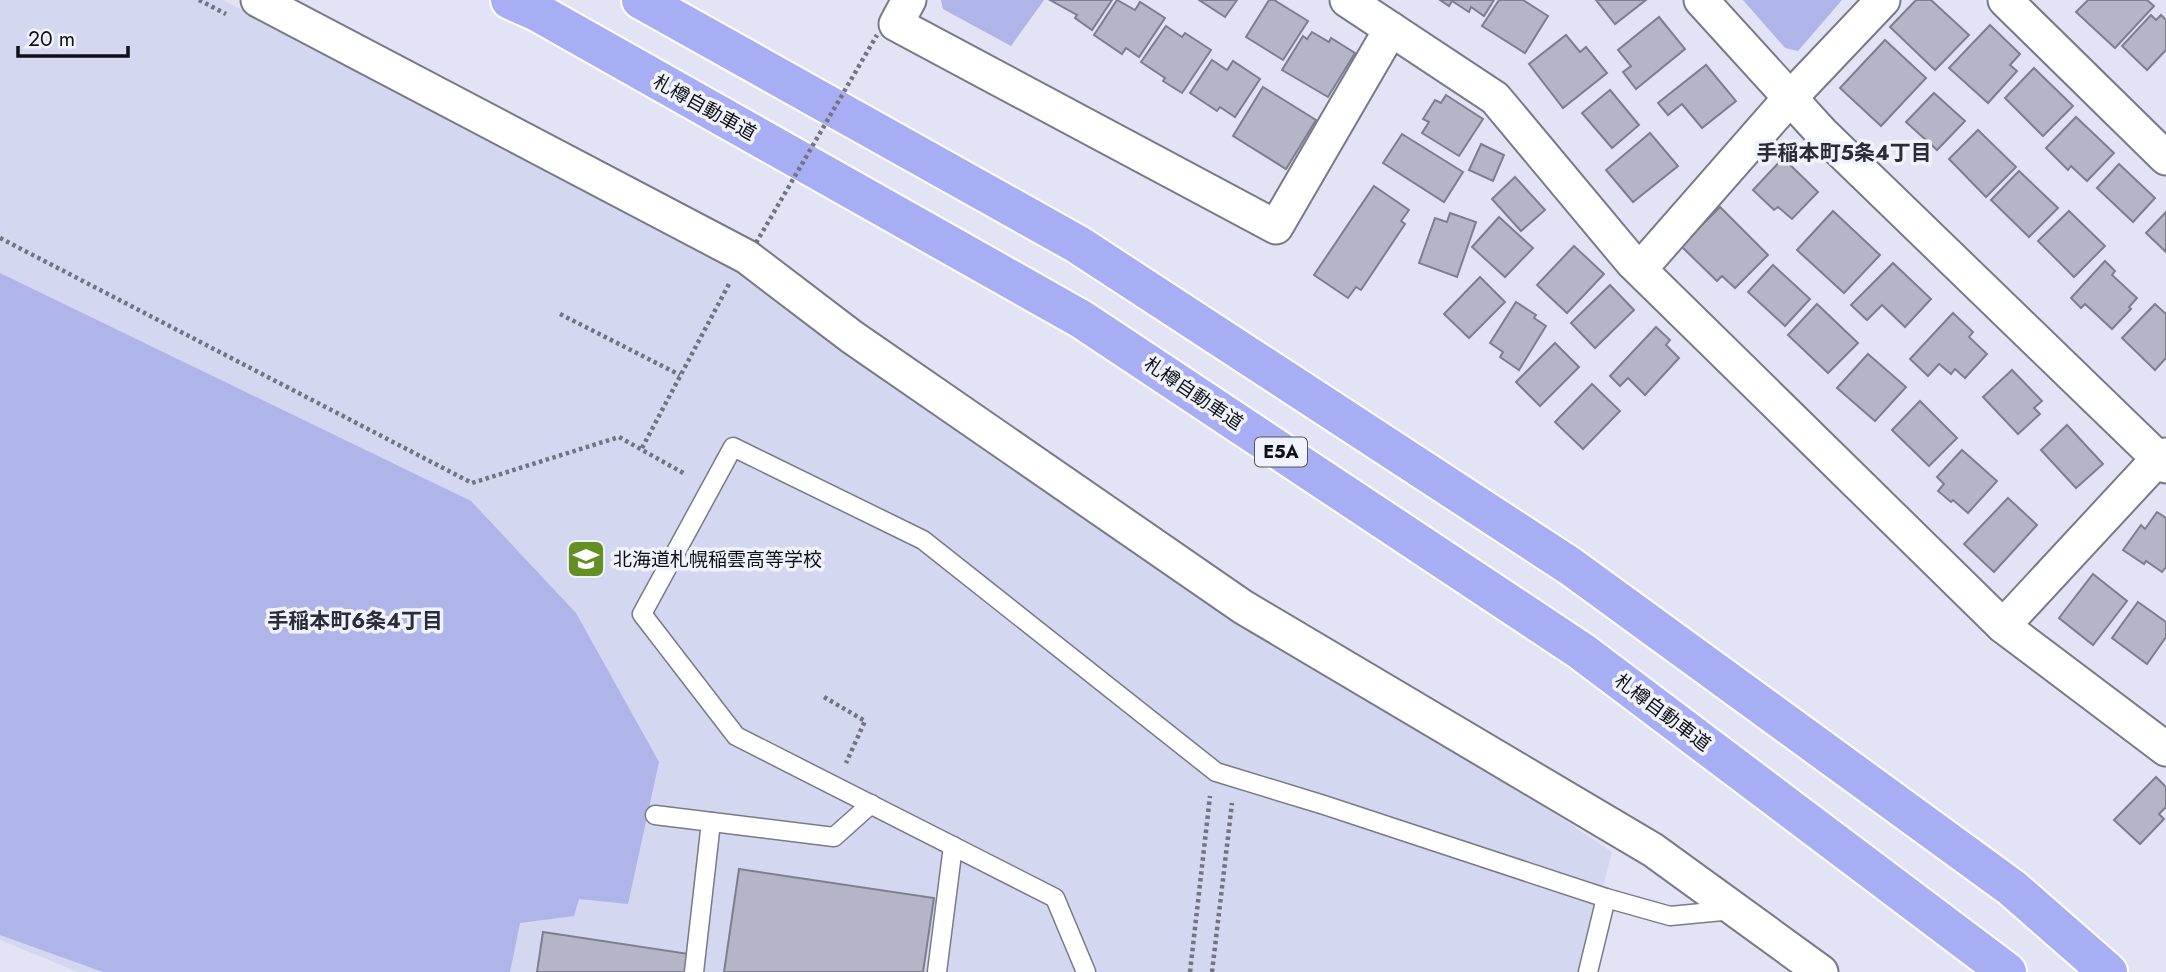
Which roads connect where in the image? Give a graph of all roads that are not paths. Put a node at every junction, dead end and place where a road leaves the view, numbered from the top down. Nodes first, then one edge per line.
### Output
1 (258, 0) edge
2 (510, 0) edge
3 (641, 0) edge
4 (909, 0) edge
5 (1347, 0) edge
6 (1702, 0) edge
7 (1883, 0) edge
8 (2005, 0) edge
9 (1391, 29) junction
10 (1790, 98) junction
11 (2166, 158) edge
12 (1640, 270) junction
13 (2163, 460) edge
14 (2003, 626) junction
15 (2166, 749) edge
16 (871, 804) junction
17 (655, 815) dead end
18 (711, 822) junction
19 (953, 846) junction
20 (1606, 898) junction
21 (1736, 910) junction
22 (694, 972) edge
23 (937, 972) edge
24 (1086, 972) edge
25 (1588, 972) edge
26 (1821, 972) edge
27 (2007, 972) edge
28 (2108, 972) edge

1 - 21 street
2 - 27 highway, 札樽自動車道 / E5A
3 - 28 highway
4 - 9 street
5 - 9 street
6 - 10 street
7 - 10 street
8 - 11 street
9 - 12 street
10 - 12 street
10 - 13 street
12 - 14 street
13 - 14 street
14 - 15 street
16 - 18 lane
16 - 19 lane
16 - 20 lane
17 - 18 lane
18 - 22 lane
19 - 23 lane
19 - 24 lane
20 - 21 lane
20 - 25 lane
21 - 26 street

